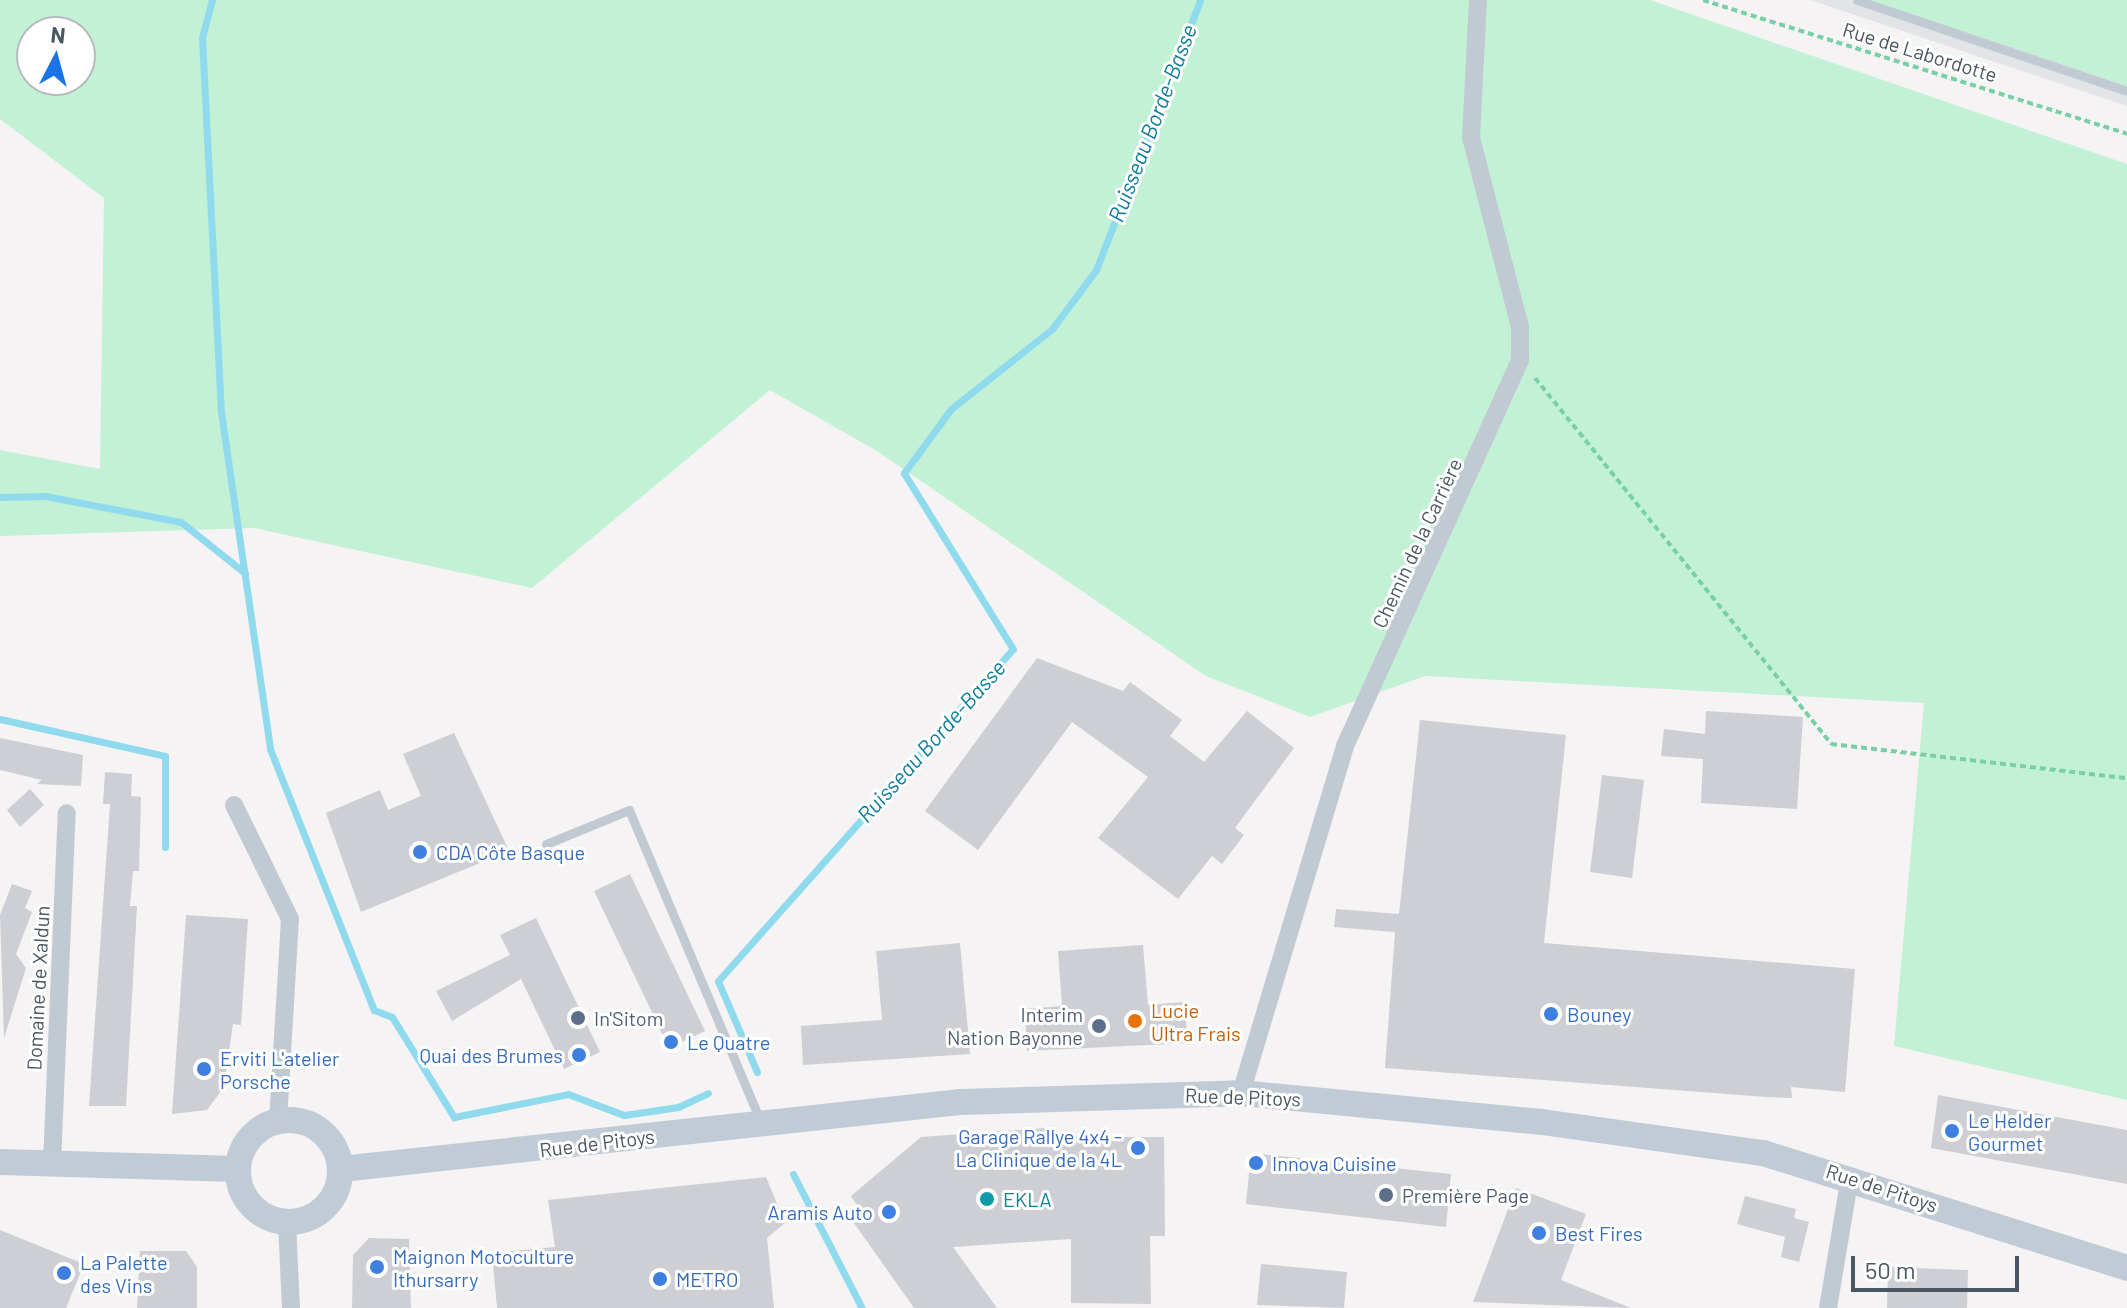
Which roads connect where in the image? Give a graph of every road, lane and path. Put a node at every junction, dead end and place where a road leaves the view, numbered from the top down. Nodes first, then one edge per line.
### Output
1 (1478, 0) edge
2 (1703, 0) edge
3 (1857, 0) edge
4 (2127, 91) edge
5 (2127, 134) edge
6 (1520, 360) junction
7 (2127, 778) edge
8 (234, 805) dead end
9 (67, 813) dead end
10 (546, 844) dead end
11 (1241, 1093) junction
12 (278, 1120) junction
13 (762, 1126) junction
14 (0, 1162) edge
15 (52, 1164) junction
16 (237, 1169) junction
17 (341, 1169) junction
18 (1850, 1176) junction
19 (287, 1223) junction
20 (2127, 1268) edge
21 (291, 1308) edge
22 (1828, 1308) edge

1 - 6 street, Chemin de la Carrière
2 - 5 path, Rue de Labordotte
3 - 4 lane
6 - 7 path
6 - 11 street, Chemin de la Carrière
8 - 12 street
9 - 15 street, Domaine de Xaldun
10 - 13 lane
11 - 13 street, Rue de Pitoys
11 - 18 street, Rue de Pitoys
12 - 16 street
12 - 17 street
13 - 17 street, Rue de Pitoys
14 - 15 street
15 - 16 street
16 - 19 street
17 - 19 street
18 - 20 street, Rue de Pitoys
18 - 22 street
19 - 21 street

